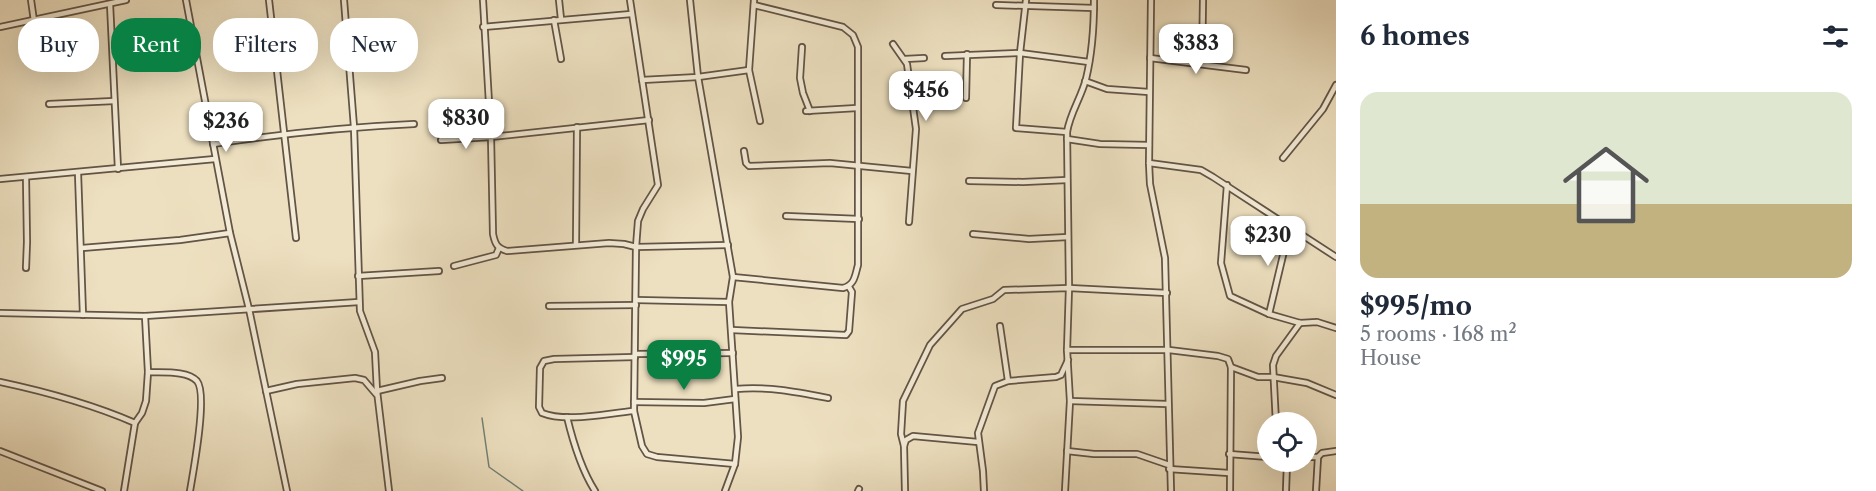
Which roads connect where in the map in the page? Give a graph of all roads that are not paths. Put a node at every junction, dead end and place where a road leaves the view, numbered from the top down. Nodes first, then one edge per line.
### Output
1 (31, 0) edge
2 (126, 0) edge
3 (186, 0) edge
4 (269, 0) edge
5 (344, 0) edge
6 (483, 0) edge
7 (559, 0) edge
8 (630, 0) edge
9 (690, 0) edge
10 (1094, 0) edge
11 (1151, 0) edge
12 (1203, 0) edge
13 (754, 2) edge
14 (1025, 2) edge
15 (110, 4) junction
16 (996, 4) dead end
17 (1094, 8) junction
18 (631, 14) junction
19 (34, 18) edge
20 (47, 18) edge
21 (561, 19) junction
22 (554, 20) junction
23 (18, 24) edge
24 (0, 27) edge
25 (483, 27) junction
26 (893, 44) dead end
27 (802, 47) dead end
28 (1020, 53) junction
29 (967, 54) junction
30 (945, 56) dead end
31 (924, 58) dead end
32 (1150, 58) junction
33 (561, 59) dead end
34 (905, 59) junction
35 (1089, 62) junction
36 (1202, 63) junction
37 (749, 70) junction
38 (1246, 70) dead end
39 (698, 77) junction
40 (642, 80) junction
41 (1085, 81) junction
42 (1336, 85) edge
43 (1149, 92) junction
44 (966, 98) dead end
45 (114, 101) junction
46 (49, 105) dead end
47 (857, 108) junction
48 (649, 120) junction
49 (760, 121) dead end
50 (414, 124) dead end
51 (354, 127) junction
52 (577, 127) junction
53 (1067, 132) junction
54 (285, 133) junction
55 (491, 137) junction
56 (441, 140) dead end
57 (1067, 140) junction
58 (213, 144) junction
59 (1149, 145) junction
60 (744, 151) dead end
61 (1283, 158) dead end
62 (215, 159) junction
63 (1149, 163) junction
64 (859, 166) junction
65 (118, 169) junction
66 (912, 171) junction
67 (78, 173) junction
68 (26, 177) junction
69 (0, 179) edge
70 (1067, 180) junction
71 (969, 181) dead end
72 (1227, 185) junction
73 (786, 216) dead end
74 (859, 219) junction
75 (909, 222) dead end
76 (1290, 226) junction
77 (230, 233) junction
78 (973, 234) dead end
79 (296, 237) dead end
80 (1068, 237) junction
81 (576, 245) junction
82 (728, 245) junction
83 (636, 247) junction
84 (82, 248) junction
85 (499, 248) junction
86 (1336, 257) edge
87 (454, 266) dead end
88 (26, 268) dead end
89 (439, 271) dead end
90 (358, 276) junction
91 (733, 277) junction
92 (849, 287) junction
93 (1069, 288) junction
94 (1167, 292) junction
95 (359, 302) junction
96 (729, 302) junction
97 (636, 303) junction
98 (549, 306) dead end
99 (249, 309) junction
100 (0, 313) edge
101 (1269, 314) junction
102 (83, 315) junction
103 (145, 316) junction
104 (1300, 323) junction
105 (1000, 326) dead end
106 (1336, 328) edge
107 (732, 330) junction
108 (1067, 350) junction
109 (1169, 350) junction
110 (733, 353) junction
111 (635, 355) junction
112 (1068, 360) junction
113 (1231, 367) junction
114 (148, 372) junction
115 (1273, 377) junction
116 (442, 378) dead end
117 (1008, 381) junction
118 (0, 382) edge
119 (736, 389) junction
120 (266, 391) junction
121 (377, 393) junction
122 (1336, 395) edge
123 (828, 398) dead end
124 (735, 399) junction
125 (1070, 401) junction
126 (634, 402) junction
127 (1167, 404) junction
128 (634, 411) junction
129 (1275, 412) edge
130 (567, 417) junction
131 (135, 423) junction
132 (978, 442) junction
133 (904, 446) junction
134 (0, 451) edge
135 (1067, 451) junction
136 (1336, 451) edge
137 (1229, 454) junction
138 (1257, 456) edge
139 (1318, 457) joint
140 (735, 464) junction
141 (1169, 467) junction
142 (1287, 472) edge
143 (1229, 473) junction
144 (102, 491) edge
145 (124, 491) edge
146 (190, 491) edge
147 (287, 491) edge
148 (390, 491) edge
149 (594, 491) edge
150 (725, 491) edge
151 (905, 491) edge
152 (984, 491) edge
153 (1065, 491) edge
154 (1171, 491) edge
155 (1230, 491) edge
156 (1286, 491) edge
157 (1316, 491) edge

1 - 19 street
2 - 15 street
3 - 58 street
4 - 54 street
5 - 51 street
6 - 25 street
7 - 21 street
8 - 18 street
9 - 39 street
10 - 17 street
11 - 32 street
12 - 36 street
13 - 37 street
13 - 47 street
14 - 16 street
14 - 17 street
14 - 28 street
15 - 20 street
15 - 45 street
17 - 35 street
18 - 21 street
18 - 40 street
21 - 22 street
22 - 25 street
22 - 33 street
23 - 24 street
25 - 55 street
26 - 34 street
27 - 47 street
28 - 29 street
28 - 35 street
28 - 53 street
29 - 30 street
29 - 44 street
31 - 34 street
32 - 36 street
32 - 43 street
34 - 66 street
35 - 41 street
36 - 38 street
37 - 39 street
37 - 49 street
39 - 40 street
39 - 82 street
40 - 48 street
41 - 43 street
41 - 53 street
42 - 61 street
43 - 59 street
45 - 46 street
45 - 65 street
47 - 64 street
48 - 52 street
48 - 83 street
50 - 51 street
51 - 54 street
51 - 90 street
52 - 55 street
52 - 81 street
53 - 57 street
54 - 58 street
54 - 79 street
55 - 56 street
55 - 85 street
57 - 59 street
57 - 70 street
58 - 62 street
59 - 63 street
60 - 64 street
62 - 65 street
62 - 77 street
63 - 72 street
63 - 94 street
64 - 66 street
64 - 74 street
65 - 67 street
66 - 75 street
67 - 68 street
67 - 84 street
68 - 69 street
68 - 88 street
70 - 71 street
70 - 80 street
72 - 76 street
72 - 101 street
73 - 74 street
74 - 92 street
76 - 86 street
76 - 101 street
77 - 84 street
77 - 99 street
78 - 80 street
80 - 93 street
81 - 83 street
81 - 85 street
82 - 83 street
82 - 91 street
83 - 97 street
84 - 102 street
85 - 87 street
89 - 90 street
90 - 95 street
91 - 92 street
91 - 96 street
92 - 107 street
93 - 94 street
93 - 108 street
93 - 133 street
94 - 109 street
95 - 99 street
95 - 121 street
96 - 97 street
96 - 107 street
97 - 98 street
97 - 111 street
99 - 103 street
99 - 120 street
100 - 102 street
101 - 104 street
102 - 103 street
103 - 114 street
104 - 106 street
104 - 115 street
105 - 117 street
107 - 110 street
108 - 109 street
108 - 112 street
109 - 113 street
109 - 127 street
110 - 111 street
110 - 119 street
111 - 126 street
111 - 130 street
112 - 117 street
112 - 125 street
113 - 115 street
113 - 137 street
114 - 131 street
114 - 146 street
115 - 122 street
115 - 129 street
116 - 121 street
117 - 132 street
118 - 131 street
119 - 123 street
119 - 124 street
120 - 121 street
120 - 147 street
121 - 148 street
124 - 126 street
124 - 140 street
125 - 127 street
125 - 135 street
126 - 128 street
127 - 141 street
128 - 130 street
128 - 140 street
130 - 149 street
131 - 145 street
132 - 133 street
132 - 152 street
133 - 151 street
134 - 144 street
135 - 141 street
135 - 153 street
136 - 139 street
137 - 138 street
137 - 143 street
139 - 157 street
140 - 150 street
141 - 143 street
141 - 154 street
142 - 156 street
143 - 155 street

